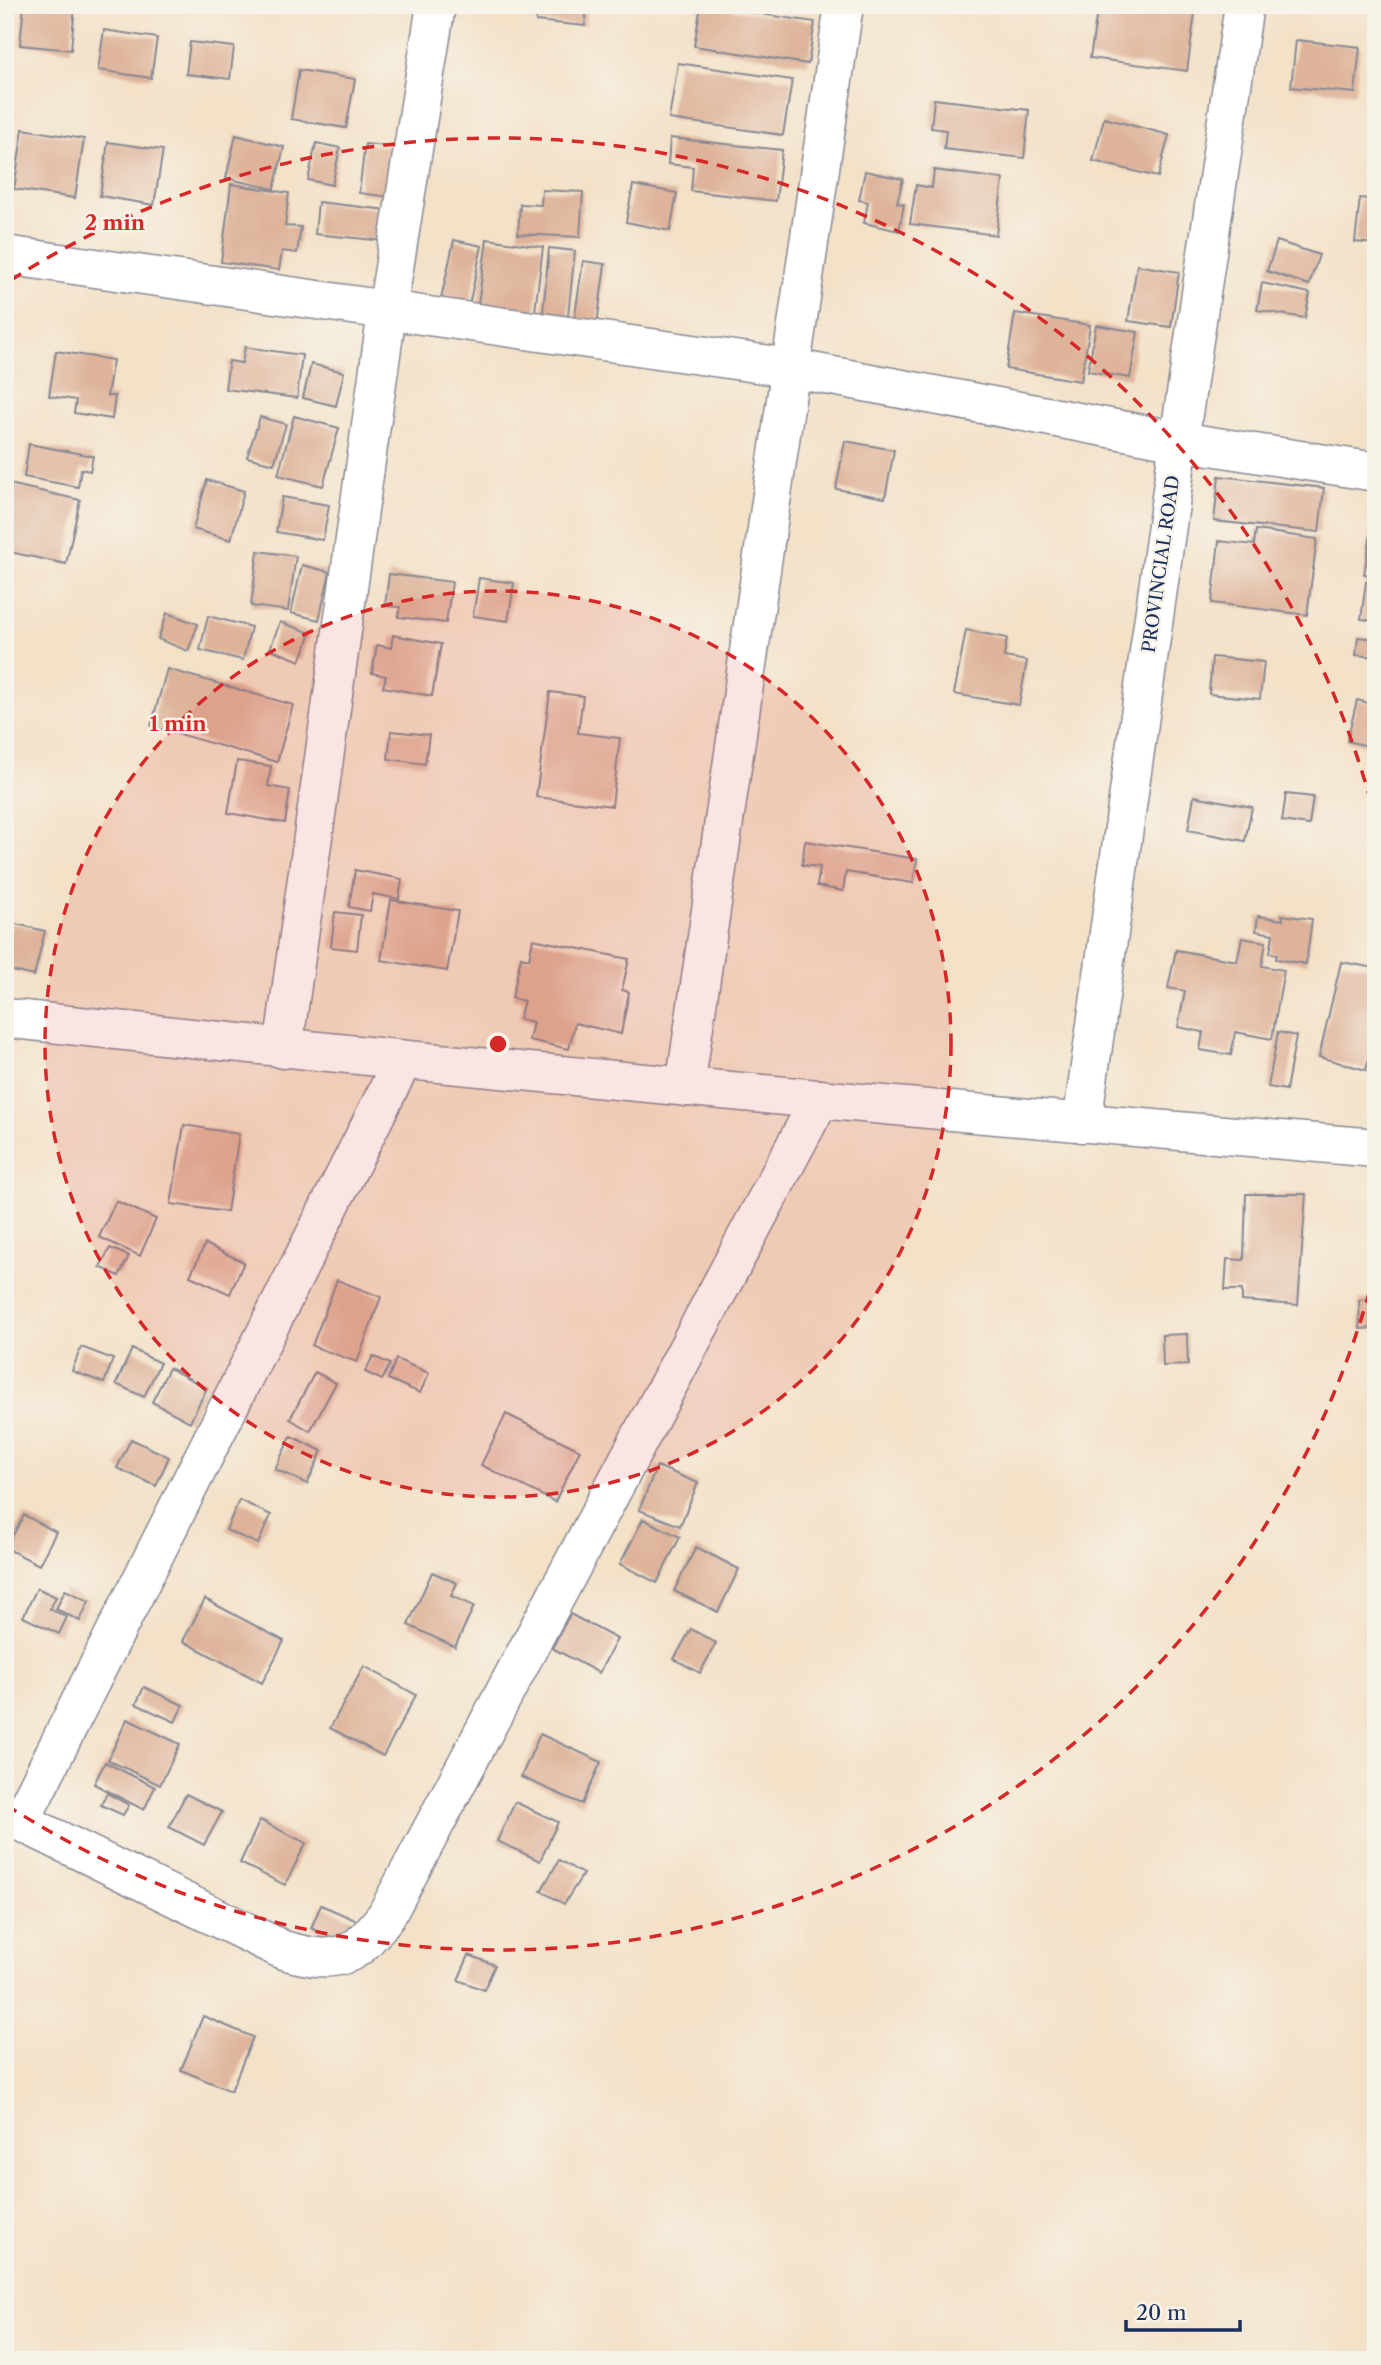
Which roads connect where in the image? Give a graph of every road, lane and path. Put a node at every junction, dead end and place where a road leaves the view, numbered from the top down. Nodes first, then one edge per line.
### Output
1 (436, 5) edge
2 (844, 5) edge
3 (1244, 5) edge
4 (5, 255) edge
5 (387, 312) junction
6 (790, 368) junction
7 (1179, 441) junction
8 (1376, 472) edge
9 (5, 1018) edge
10 (284, 1049) junction
11 (403, 1060) junction
12 (685, 1087) junction
13 (820, 1099) junction
14 (1082, 1123) junction
15 (1376, 1148) edge
16 (13, 1818) edge

1 - 5 street
2 - 6 street
3 - 7 street, PROVINCIAL ROAD
4 - 5 street
5 - 6 street
5 - 10 street
6 - 7 street
6 - 12 street
7 - 8 street
7 - 14 street, PROVINCIAL ROAD
9 - 10 street
10 - 11 street
11 - 12 street
11 - 16 street
12 - 13 street
13 - 14 street
13 - 16 street
14 - 15 street

